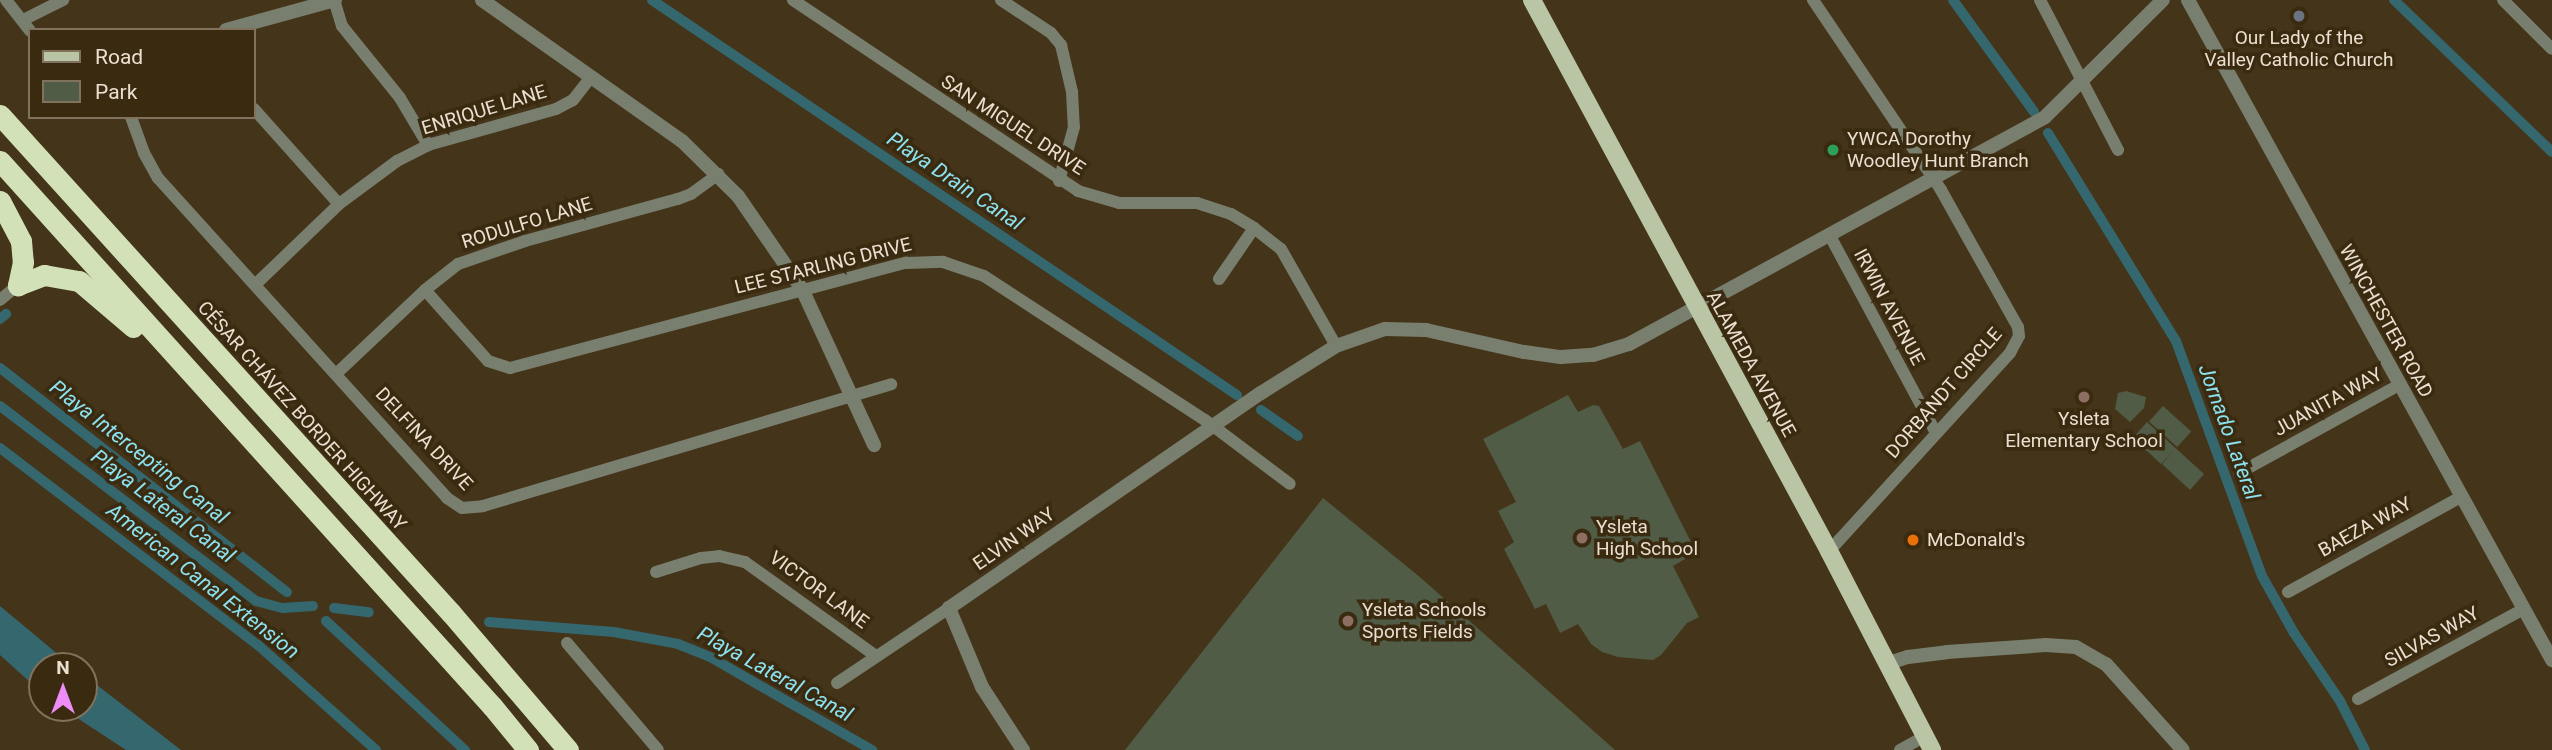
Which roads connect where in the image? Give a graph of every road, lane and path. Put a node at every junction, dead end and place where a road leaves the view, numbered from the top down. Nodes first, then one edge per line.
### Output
1 (6, 0) edge
2 (63, 0) edge
3 (334, 0) edge
4 (793, 0) edge
5 (1000, 0) edge
6 (1532, 0) edge
7 (1812, 0) edge
8 (2040, 0) edge
9 (2163, 0) edge
10 (2188, 0) edge
11 (2503, 0) edge
12 (484, 1) edge
13 (26, 25) edge
14 (233, 28) edge
15 (2552, 50) edge
16 (591, 77) junction
17 (2083, 78) junction
18 (256, 111) edge
19 (0, 115) edge
20 (132, 119) edge
21 (428, 145) junction
22 (2118, 150) dead end
23 (0, 160) edge
24 (719, 174) junction
25 (1059, 181) junction
26 (1932, 181) junction
27 (0, 201) edge
28 (339, 204) junction
29 (1254, 228) junction
30 (1830, 236) junction
31 (1219, 279) dead end
32 (256, 284) junction
33 (18, 285) junction
34 (802, 289) junction
35 (425, 290) junction
36 (0, 300) edge
37 (1697, 309) junction
38 (1336, 346) junction
39 (336, 374) junction
40 (891, 384) dead end
41 (2399, 385) junction
42 (854, 397) junction
43 (1212, 427) junction
44 (1936, 433) junction
45 (249, 436) junction
46 (874, 445) dead end
47 (2239, 473) dead end
48 (1290, 484) dead end
49 (2461, 497) junction
50 (1829, 551) junction
51 (656, 572) dead end
52 (2288, 592) dead end
53 (949, 608) junction
54 (2524, 609) junction
55 (567, 643) dead end
56 (876, 656) junction
57 (2552, 660) edge
58 (1886, 664) junction
59 (837, 683) dead end
60 (2358, 699) dead end
61 (1928, 743) edge
62 (2170, 744) edge
63 (528, 750) edge
64 (568, 750) edge
65 (658, 750) edge
66 (1023, 750) edge
67 (1900, 750) edge
68 (2183, 750) edge

1 - 13 street
2 - 13 street
3 - 14 street
3 - 21 street
4 - 25 street, SAN MIGUEL DRIVE
5 - 25 street
6 - 37 main road, ALAMEDA AVENUE
7 - 26 street, DORBANDT CIRCLE
8 - 17 street
9 - 17 street, ELVIN WAY
10 - 41 street, WINCHESTER ROAD
11 - 15 street
12 - 16 street
16 - 21 street, ENRIQUE LANE
16 - 24 street
17 - 22 street
17 - 26 street, ELVIN WAY
18 - 28 street
19 - 64 highway, CÉSAR CHÁVEZ BORDER HIGHWAY
20 - 32 street, DELFINA DRIVE
21 - 28 street, ENRIQUE LANE
23 - 45 highway
24 - 34 street
24 - 35 street, RODULFO LANE
25 - 29 street, SAN MIGUEL DRIVE
26 - 30 street, ELVIN WAY
26 - 44 street, DORBANDT CIRCLE
27 - 33 highway
28 - 32 street, ENRIQUE LANE
29 - 31 street
29 - 38 street, SAN MIGUEL DRIVE
30 - 37 street, ELVIN WAY
30 - 44 street, IRWIN AVENUE
32 - 39 street, DELFINA DRIVE
33 - 36 street
33 - 45 highway
34 - 35 street, LEE STARLING DRIVE
34 - 42 street
34 - 43 street, LEE STARLING DRIVE
35 - 39 street, RODULFO LANE
37 - 38 street, ELVIN WAY
37 - 50 main road, ALAMEDA AVENUE
38 - 43 street, ELVIN WAY
39 - 42 street, DELFINA DRIVE
40 - 42 street, DELFINA DRIVE
41 - 47 street, JUANITA WAY
41 - 49 street, WINCHESTER ROAD
42 - 46 street
43 - 48 street, LEE STARLING DRIVE
43 - 53 street, ELVIN WAY
44 - 50 street, DORBANDT CIRCLE
45 - 63 highway
49 - 52 street, BAEZA WAY
49 - 54 street, WINCHESTER ROAD
50 - 58 main road, ALAMEDA AVENUE
51 - 56 street, VICTOR LANE
53 - 56 street, ELVIN WAY
53 - 66 street
54 - 57 street, WINCHESTER ROAD
54 - 60 street, SILVAS WAY
55 - 65 street
56 - 59 street, ELVIN WAY
58 - 61 main road, ALAMEDA AVENUE
58 - 62 street
61 - 67 street
62 - 68 street

